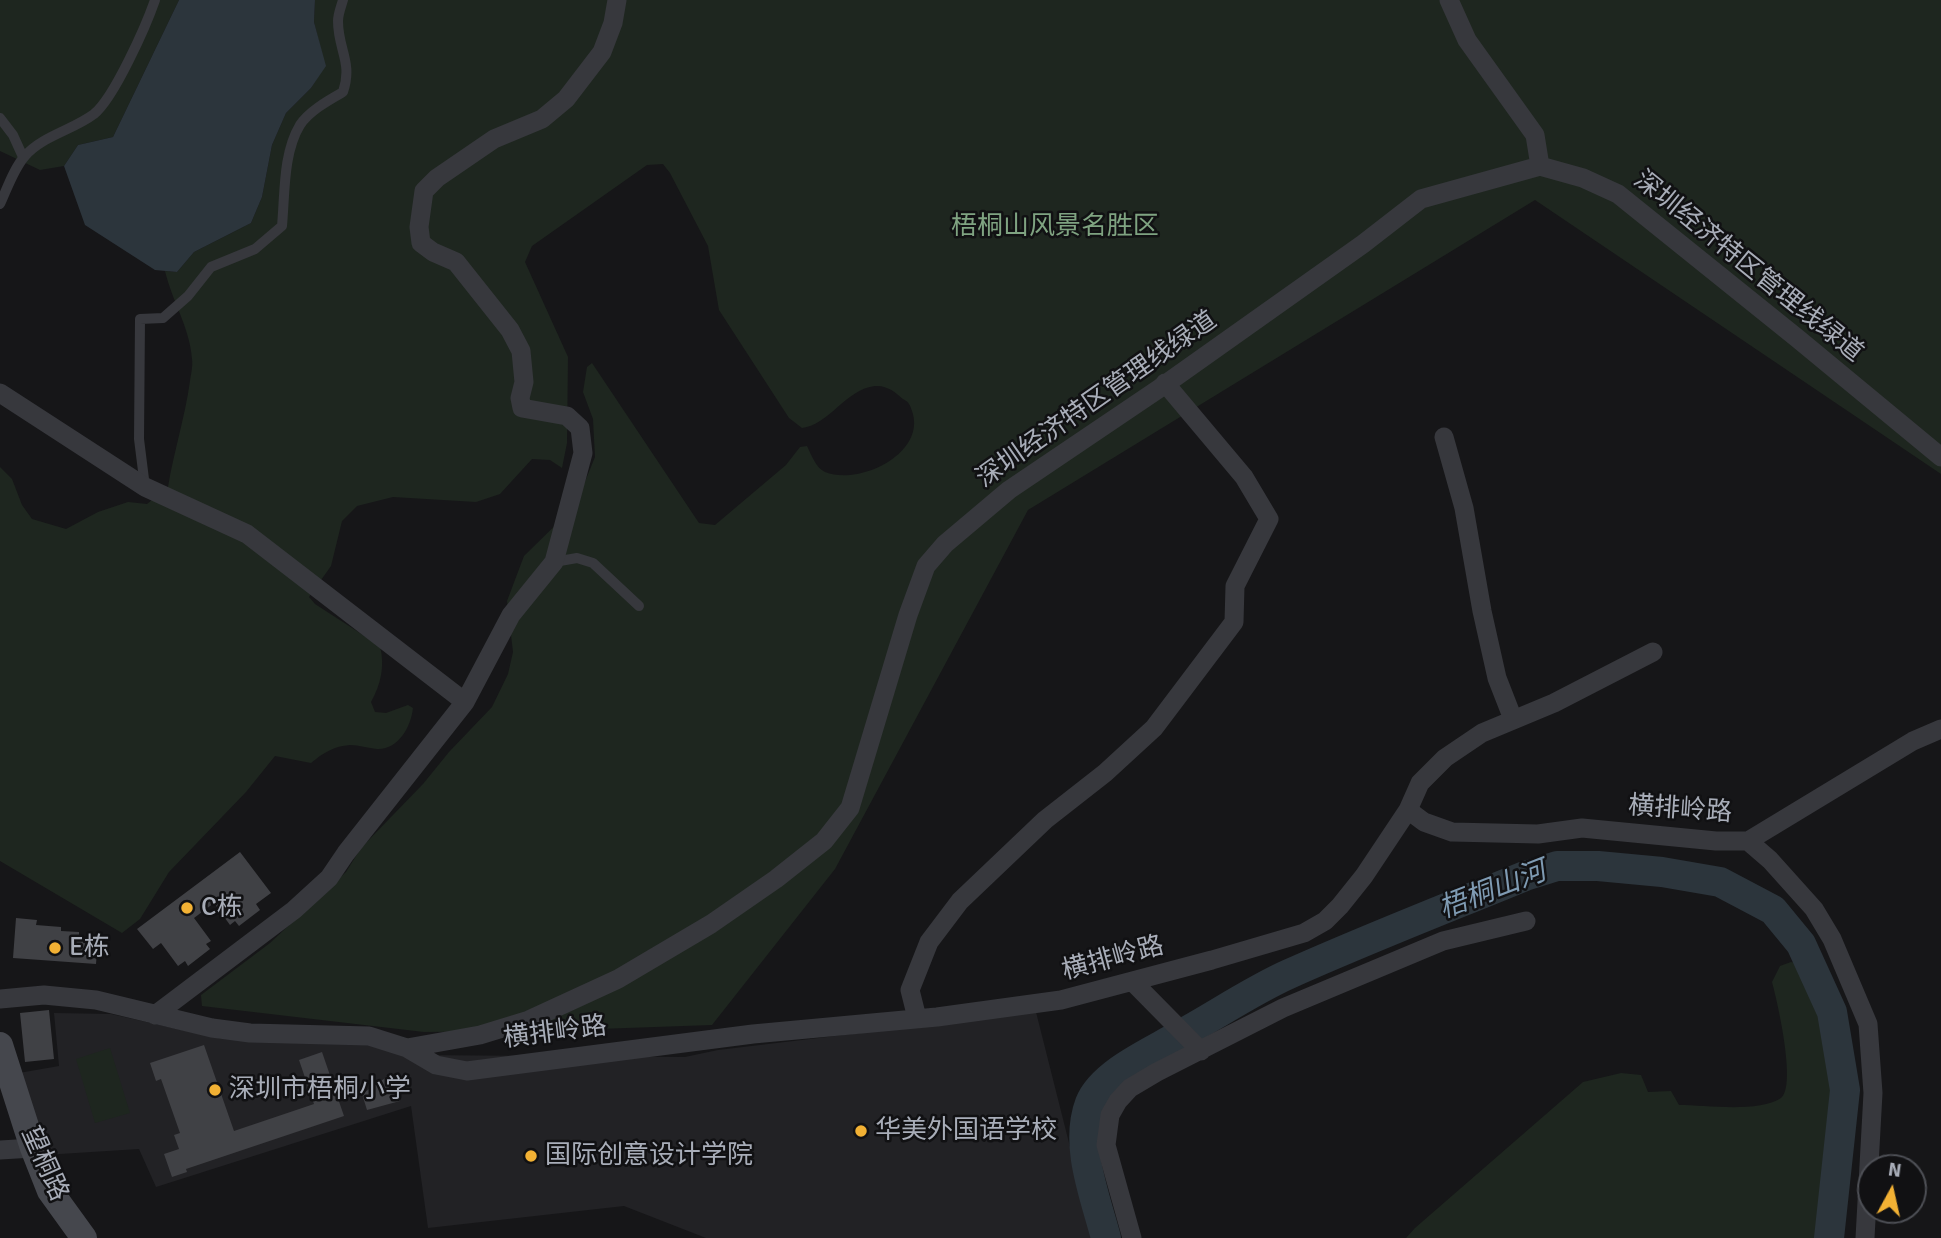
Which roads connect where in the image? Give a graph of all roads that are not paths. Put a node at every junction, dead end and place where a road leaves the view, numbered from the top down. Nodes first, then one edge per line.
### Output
1 (155, 0) edge
2 (343, 0) edge
3 (617, 0) edge
4 (1449, 0) edge
5 (0, 118) edge
6 (23, 157) junction
7 (1540, 166) junction
8 (0, 204) edge
9 (1166, 383) junction
10 (0, 393) edge
11 (1444, 437) dead end
12 (1941, 457) edge
13 (145, 487) junction
14 (554, 562) junction
15 (639, 606) dead end
16 (1653, 652) dead end
17 (465, 702) junction
18 (1513, 719) junction
19 (1941, 729) edge
20 (1408, 810) junction
21 (1748, 841) junction
22 (1526, 921) dead end
23 (1132, 981) junction
24 (0, 999) edge
25 (155, 1014) junction
26 (917, 1018) junction
27 (0, 1045) edge
28 (407, 1048) junction
29 (1201, 1051) junction
30 (33, 1148) junction
31 (0, 1150) edge
32 (84, 1238) edge
33 (1132, 1238) edge
34 (1865, 1238) edge

1 - 6 lane
2 - 13 lane
3 - 14 street
4 - 7 street
5 - 6 lane
6 - 8 lane
7 - 9 street, 深圳经济特区管理线绿道
7 - 12 street, 深圳经济特区管理线绿道
9 - 26 street
9 - 28 street, 深圳经济特区管理线绿道
10 - 13 street
11 - 18 street
13 - 17 street
14 - 15 lane
14 - 17 street
16 - 18 street
17 - 25 street
18 - 20 street
19 - 21 street
20 - 21 street, 横排岭路
20 - 23 street, 横排岭路
21 - 34 street, 横排岭路
22 - 29 street
23 - 26 street, 横排岭路
23 - 29 street
24 - 25 street, 横排岭路
25 - 28 street, 横排岭路
26 - 28 street, 横排岭路
27 - 30 main road, 望桐路
29 - 33 street
30 - 31 street
30 - 32 main road, 望桐路

